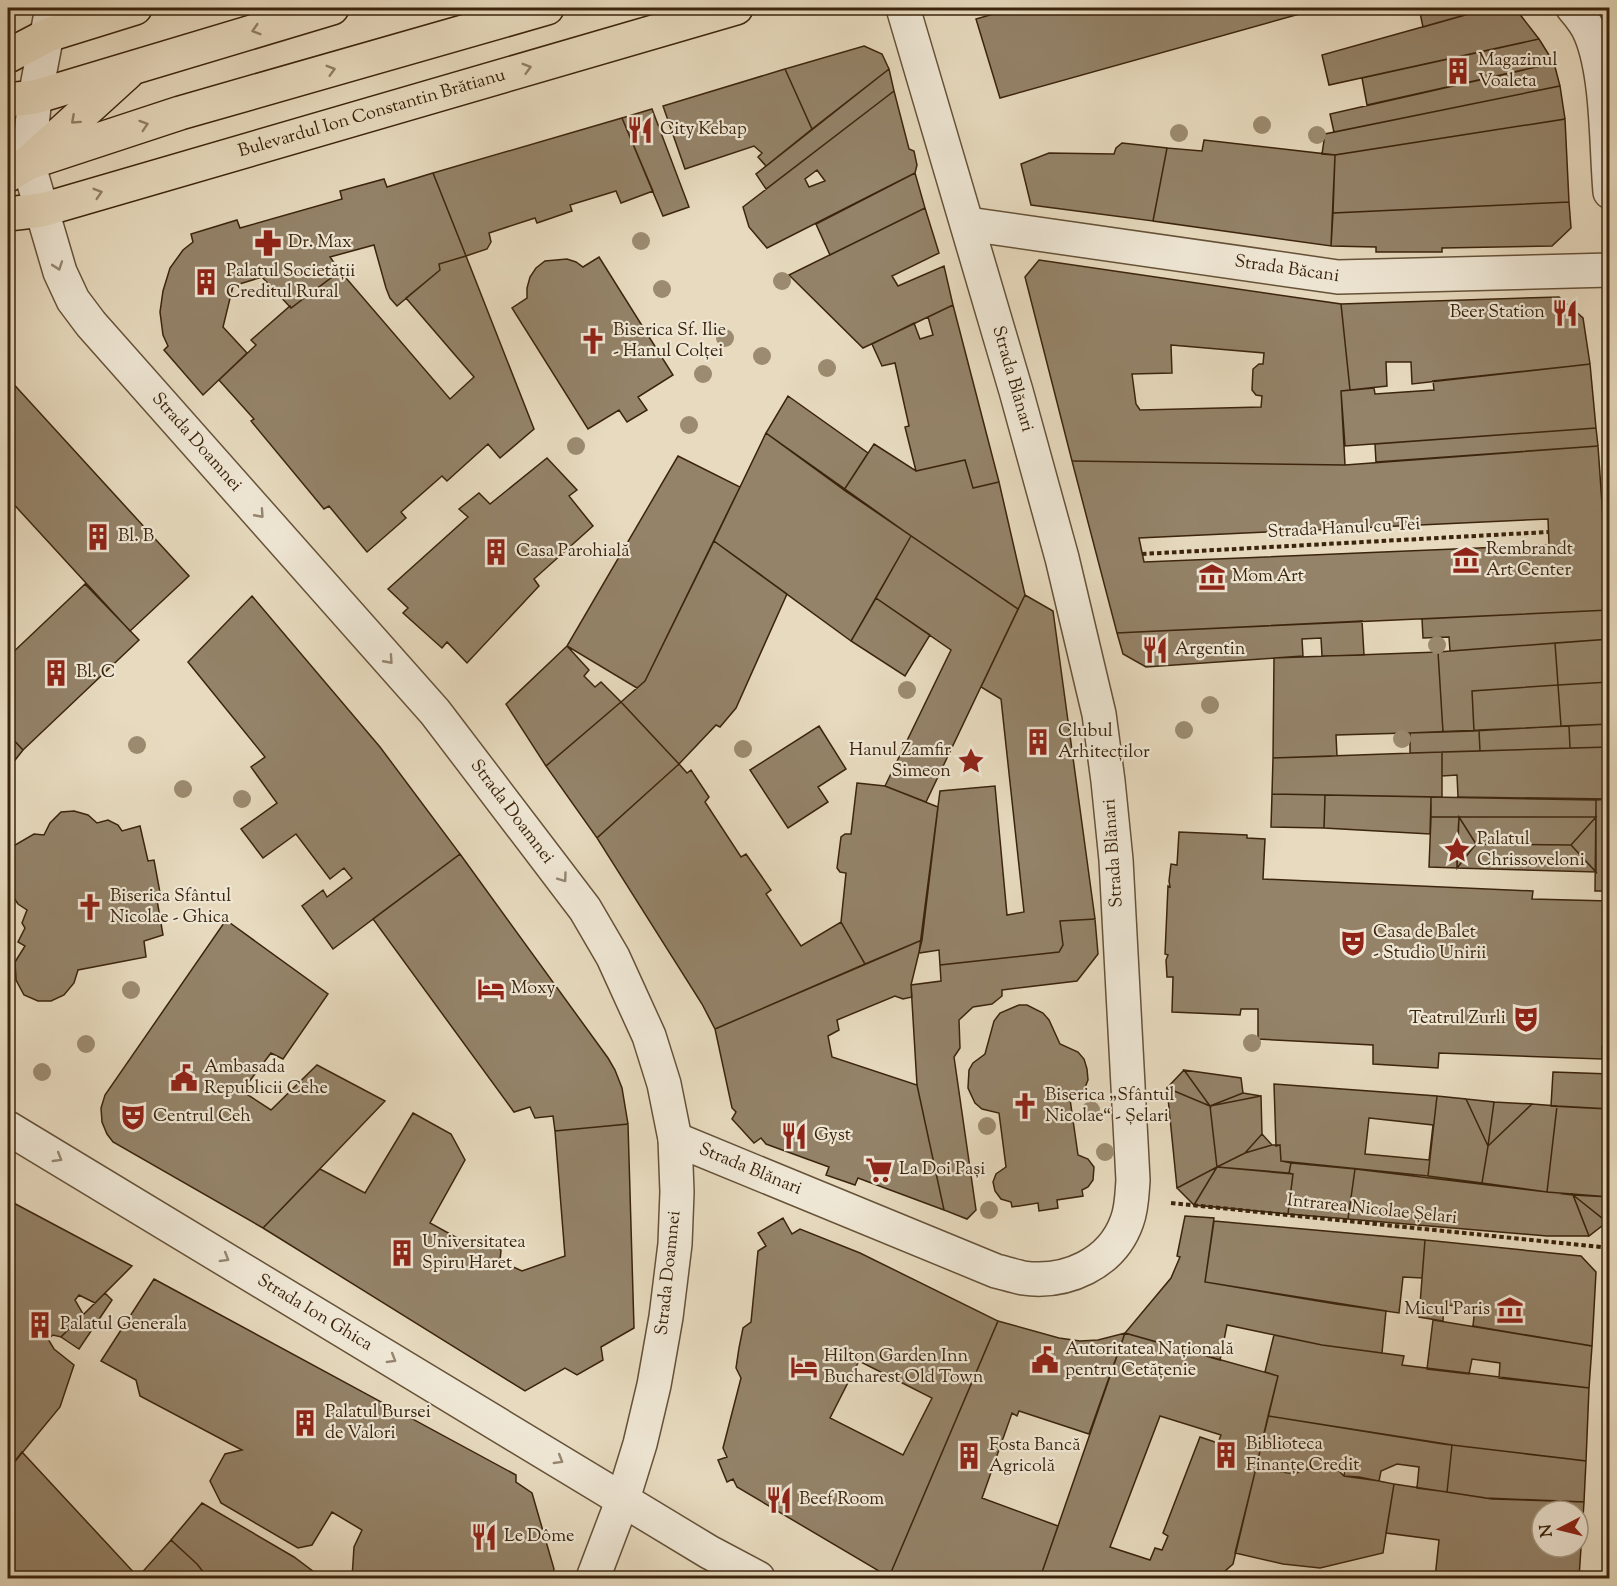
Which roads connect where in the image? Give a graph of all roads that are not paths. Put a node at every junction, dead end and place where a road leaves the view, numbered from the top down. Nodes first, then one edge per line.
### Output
1 (135, 8) edge
2 (332, 8) edge
3 (547, 8) edge
4 (736, 8) edge
5 (903, 8) edge
6 (1574, 8) edge
7 (50, 21) edge
8 (8, 56) edge
9 (134, 67) junction
10 (21, 99) edge
11 (18, 169) edge
12 (1610, 192) edge
13 (42, 210) junction
14 (8, 214) edge
15 (968, 224) junction
16 (1610, 270) edge
17 (8, 1128) edge
18 (675, 1139) junction
19 (623, 1499) junction
20 (593, 1578) edge
21 (758, 1578) edge

1 - 7 main road
2 -> 9 main road
11 -> 3 main road
13 -> 4 main road, Bulevardul Ion Constantin Brătianu
5 - 15 street, Strada Blănari
6 - 12 street
7 - 8 main road
7 - 10 street
9 - 10 main road
9 -> 11 main road
10 - 11 street
11 - 13 street, Strada Doamnei
13 - 14 main road, Bulevardul Ion Constantin Brătianu
13 -> 18 street, Strada Doamnei
15 - 16 street, Strada Băcani
15 - 18 street, Strada Blănari
17 -> 19 street, Strada Ion Ghica
18 - 19 street, Strada Doamnei
19 - 20 street, Strada Doamnei
19 - 21 street, Strada Ion Ghica

